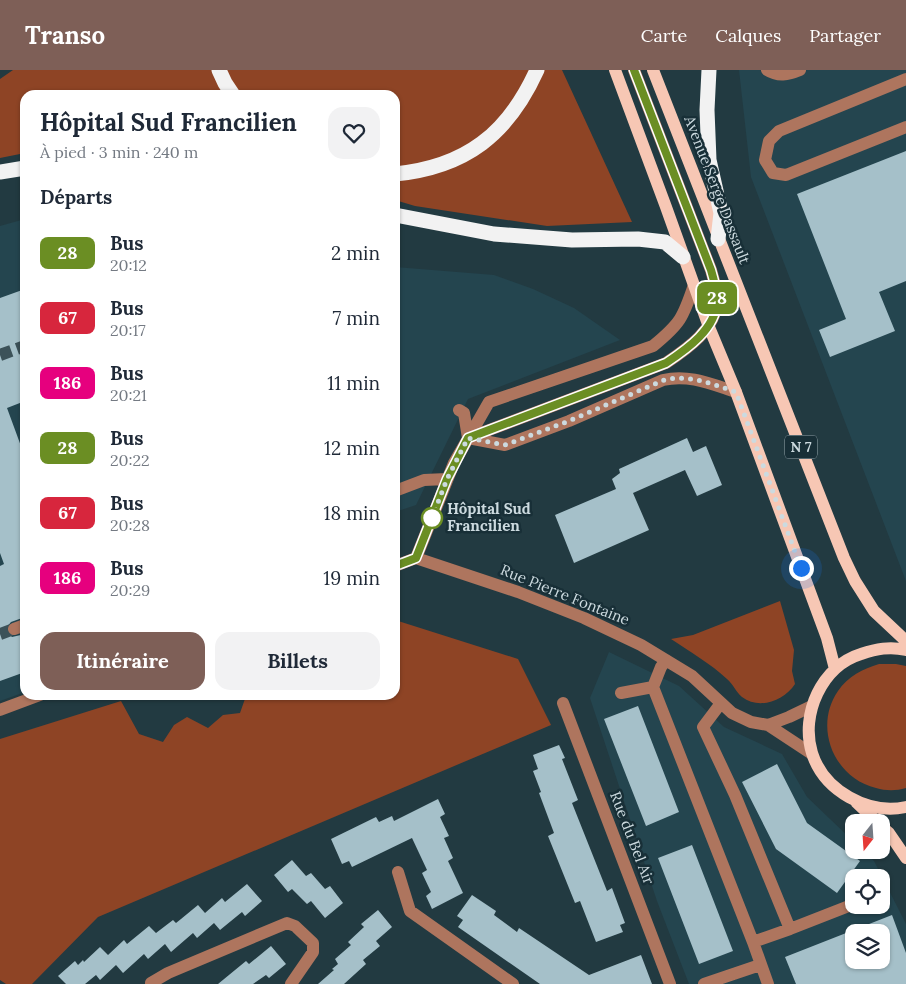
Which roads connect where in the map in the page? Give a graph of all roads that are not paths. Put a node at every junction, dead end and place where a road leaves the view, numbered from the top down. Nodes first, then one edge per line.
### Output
1 (219, 70) edge
2 (537, 70) edge
3 (615, 70) edge
4 (634, 70) edge
5 (653, 70) edge
6 (709, 70) edge
7 (767, 70) edge
8 (800, 70) edge
9 (906, 79) edge
10 (229, 90) edge
11 (906, 127) edge
12 (20, 169) edge
13 (0, 172) edge
14 (400, 173) edge
15 (400, 216) edge
16 (718, 238) junction
17 (683, 257) junction
18 (694, 285) junction
19 (708, 327) junction
20 (736, 392) junction
21 (459, 410) dead end
22 (468, 438) junction
23 (447, 479) junction
24 (400, 488) edge
25 (416, 558) junction
26 (400, 564) edge
27 (906, 641) edge
28 (906, 650) edge
29 (666, 660) junction
30 (835, 669) junction
31 (653, 688) junction
32 (622, 692) dead end
33 (24, 700) edge
34 (563, 703) dead end
35 (721, 703) junction
36 (812, 706) junction
37 (1, 707) edge
38 (768, 725) junction
39 (812, 754) junction
40 (855, 802) junction
41 (906, 807) edge
42 (868, 814) edge
43 (890, 836) edge
44 (906, 858) edge
45 (398, 872) dead end
46 (845, 908) edge
47 (790, 929) junction
48 (753, 942) junction
49 (760, 965) junction
50 (151, 984) edge
51 (290, 984) edge
52 (513, 984) edge
53 (670, 984) edge
54 (704, 984) edge
55 (768, 984) edge

1 - 10 highway
2 - 14 highway
3 - 17 main road
4 - 19 street
5 - 16 main road, Avenue Serge Dassault / N 7
6 - 16 highway
7 - 8 street
9 - 11 street
12 - 13 highway
15 - 17 highway
16 - 27 main road, Avenue Serge Dassault / N 7
17 - 18 main road
18 - 19 main road
18 - 22 street
19 - 20 main road
19 - 22 street
20 - 22 street
20 - 30 main road
21 - 22 street
22 - 23 street
23 - 24 street
23 - 25 street
25 - 26 street
25 - 29 street, Rue Pierre Fontaine
28 - 30 main road
29 - 31 street
29 - 35 street, Rue Pierre Fontaine
30 - 36 main road
31 - 32 street
31 - 48 street
33 - 37 street
34 - 53 street, Rue du Bel Air
35 - 38 street, Rue Pierre Fontaine
35 - 47 street
36 - 38 street
36 - 39 main road
38 - 39 street, Rue Pierre Fontaine
39 - 40 main road
40 - 41 main road
40 - 42 main road
43 - 44 main road
45 - 52 street
46 - 47 street
47 - 48 street
48 - 49 street
49 - 54 street
49 - 55 street
50 - 51 street

